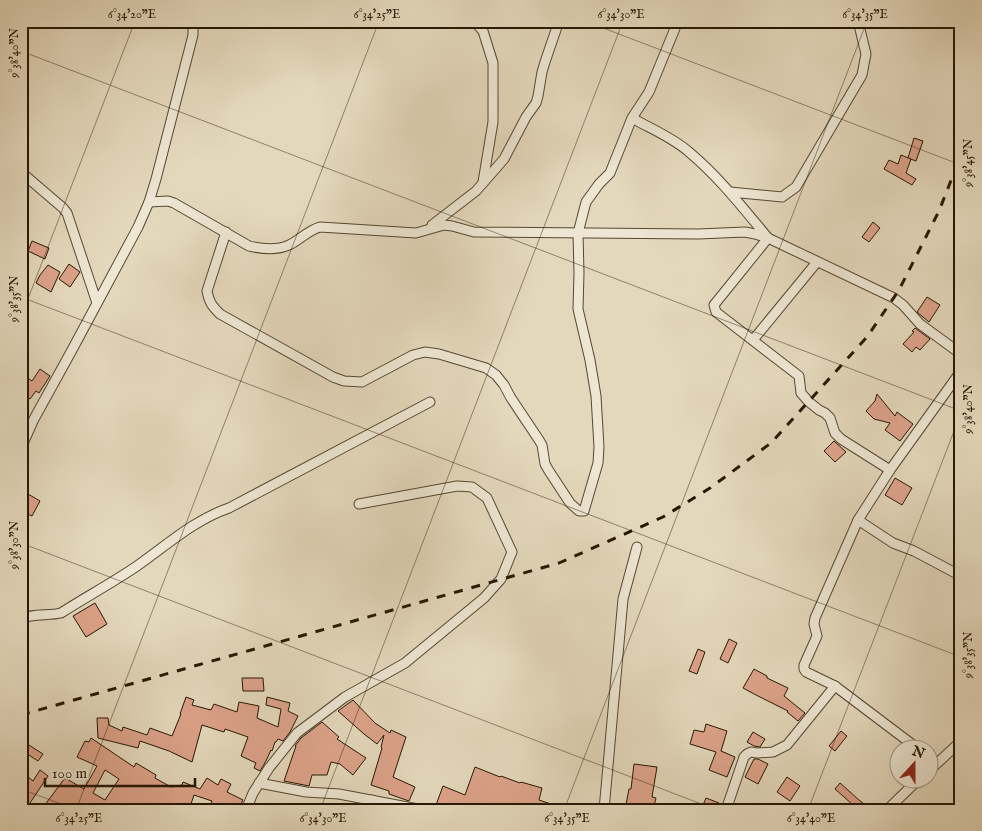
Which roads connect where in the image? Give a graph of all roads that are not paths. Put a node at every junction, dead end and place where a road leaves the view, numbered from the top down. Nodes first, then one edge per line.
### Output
1 (193, 21) edge
2 (474, 21) edge
3 (559, 21) edge
4 (678, 21) edge
5 (858, 21) edge
6 (632, 118) junction
7 (21, 172) edge
8 (483, 182) junction
9 (730, 192) junction
10 (149, 202) junction
11 (426, 230) junction
12 (226, 232) junction
13 (578, 233) junction
14 (768, 238) junction
15 (817, 262) junction
16 (97, 303) junction
17 (753, 340) junction
18 (961, 354) edge
19 (961, 371) edge
20 (430, 402) dead end
21 (21, 448) edge
22 (890, 470) junction
23 (360, 504) dead end
24 (858, 520) junction
25 (637, 547) dead end
26 (961, 576) edge
27 (21, 619) edge
28 (835, 686) junction
29 (904, 738) edge
30 (961, 741) edge
31 (940, 758) edge
32 (260, 783) junction
33 (910, 788) edge
34 (372, 800) junction
35 (246, 810) edge
36 (368, 810) edge
37 (422, 810) edge
38 (604, 810) edge
39 (726, 810) edge
40 (887, 810) edge

1 - 10 street
2 - 8 street
3 - 8 street
4 - 6 street
5 - 9 street
6 - 9 street
6 - 13 street
7 - 16 street
8 - 11 street
9 - 14 street
10 - 12 street
10 - 16 street
11 - 12 street
11 - 13 street
12 - 13 street
13 - 14 street
14 - 15 street
14 - 17 street
15 - 17 street
15 - 18 street
16 - 21 street
17 - 22 street
19 - 22 street
20 - 27 street
22 - 24 street
23 - 32 street
24 - 26 street
24 - 28 street
25 - 38 street
28 - 29 street
28 - 39 street
30 - 31 street
32 - 34 street
32 - 35 street
33 - 40 street
34 - 36 street
34 - 37 street

